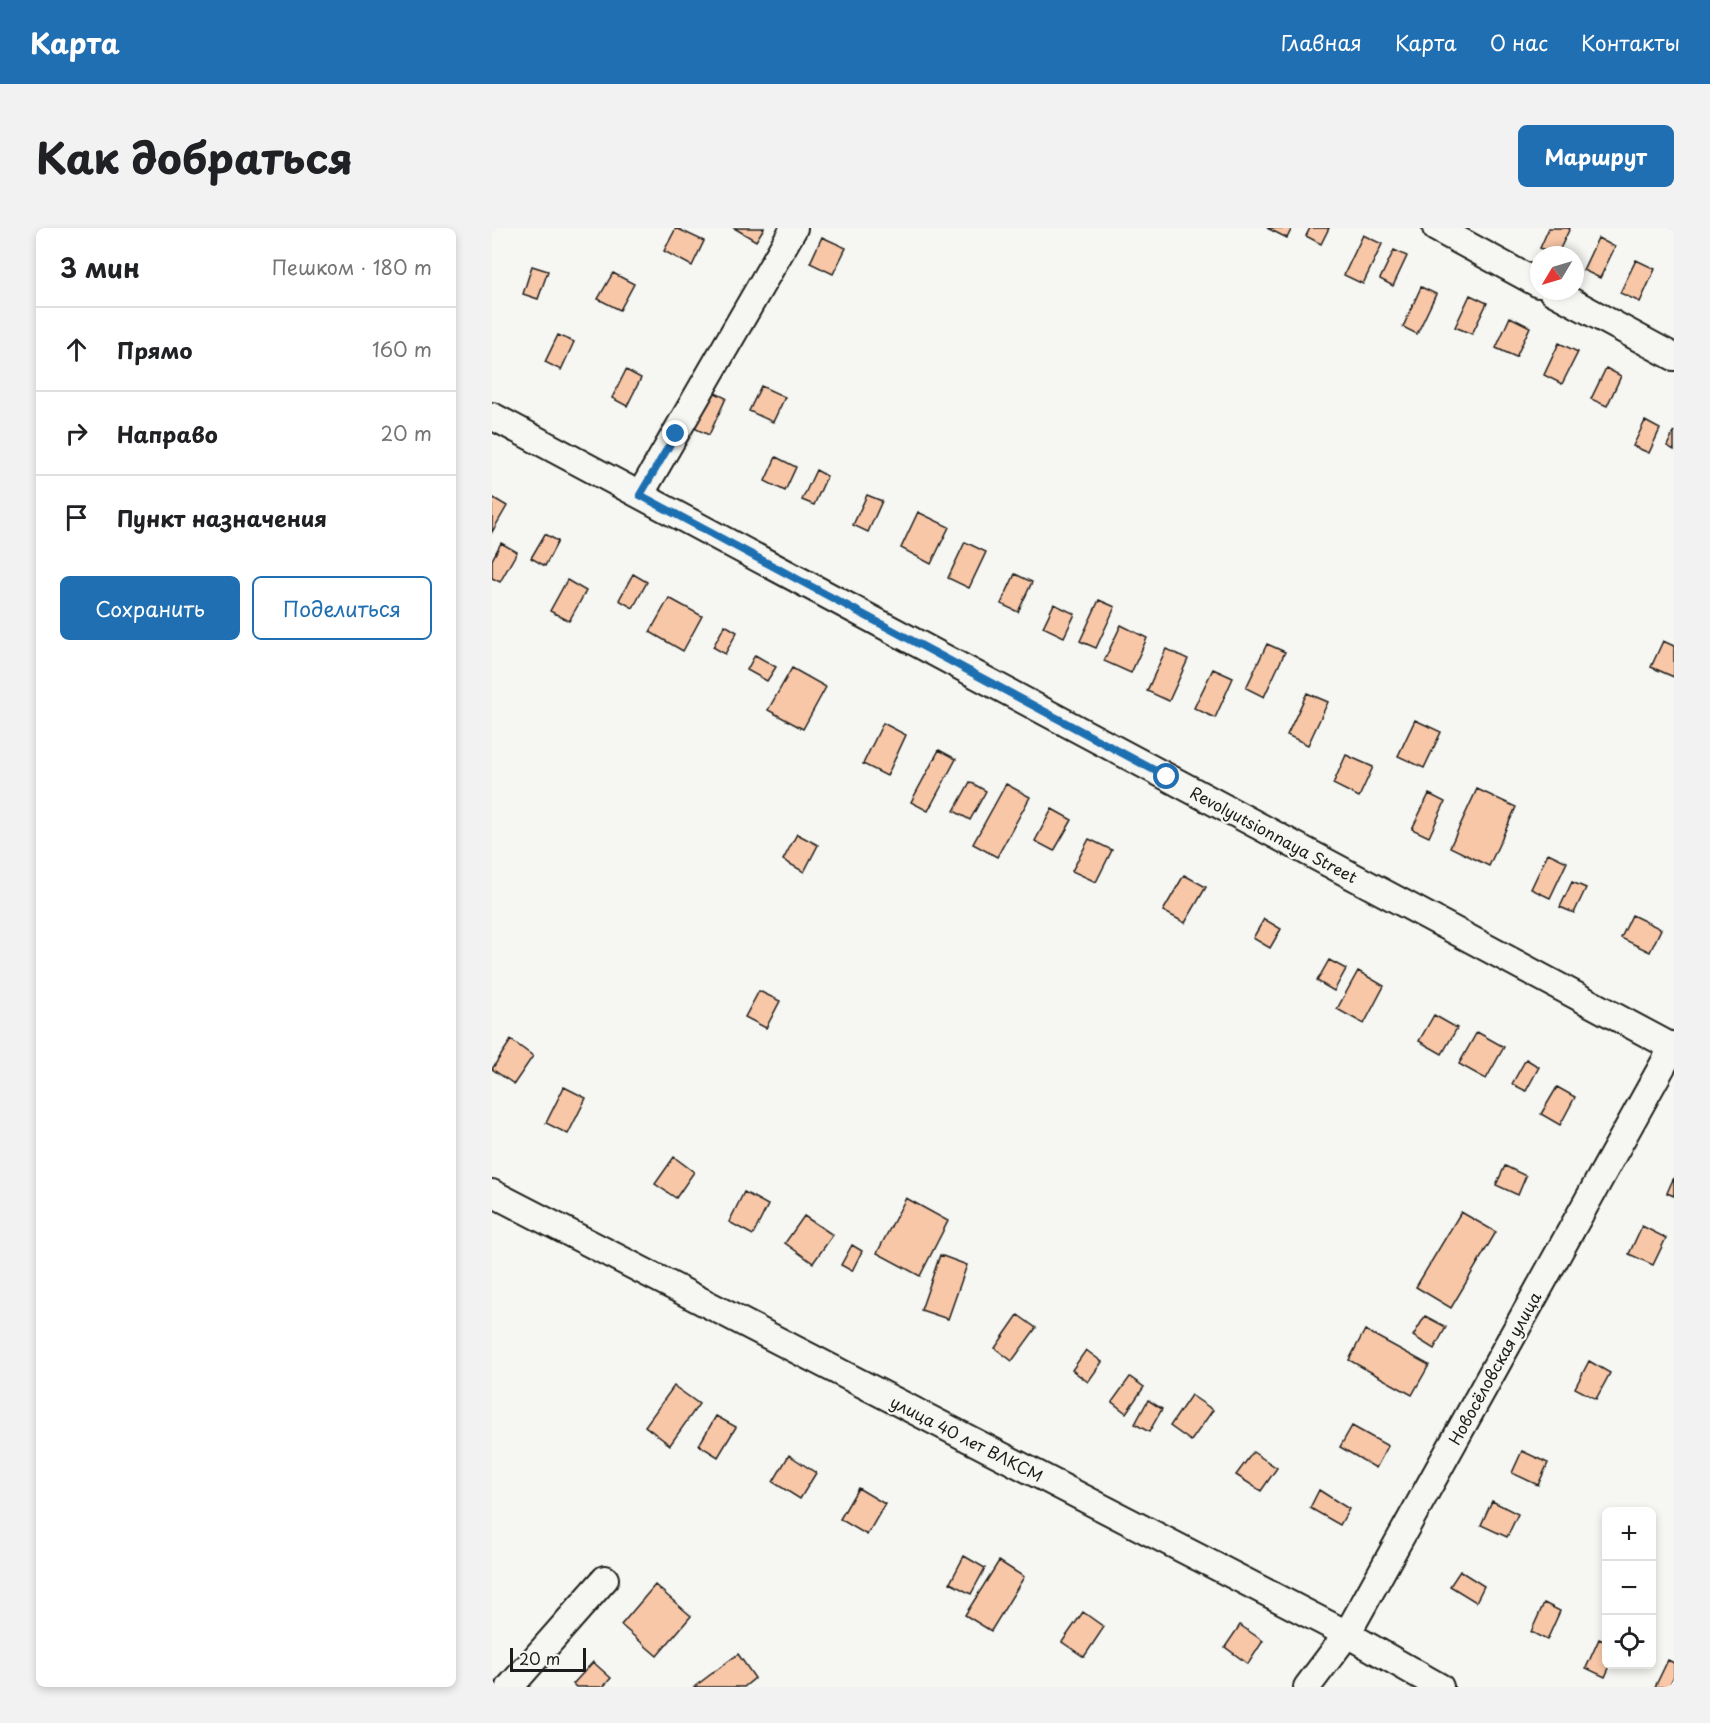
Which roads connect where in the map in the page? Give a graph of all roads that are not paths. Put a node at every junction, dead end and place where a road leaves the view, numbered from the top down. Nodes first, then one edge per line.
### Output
1 (794, 228) edge
2 (1436, 228) edge
3 (1530, 279) edge
4 (1569, 300) edge
5 (1674, 357) edge
6 (492, 416) edge
7 (640, 495) junction
8 (1674, 1047) edge
9 (492, 1193) edge
10 (605, 1579) dead end
11 (1347, 1634) junction
12 (510, 1687) edge
13 (1307, 1687) edge
14 (1440, 1687) edge

1 - 7 street
2 - 3 street
4 - 5 street
6 - 7 street, Revolyutsionnaya Street
7 - 8 street, Revolyutsionnaya Street
8 - 11 street, Новосёловская улица
9 - 11 street, улица 40 лет ВЛКСМ
10 - 12 street
11 - 13 street, Новосёловская улица
11 - 14 street, улица 40 лет ВЛКСМ

